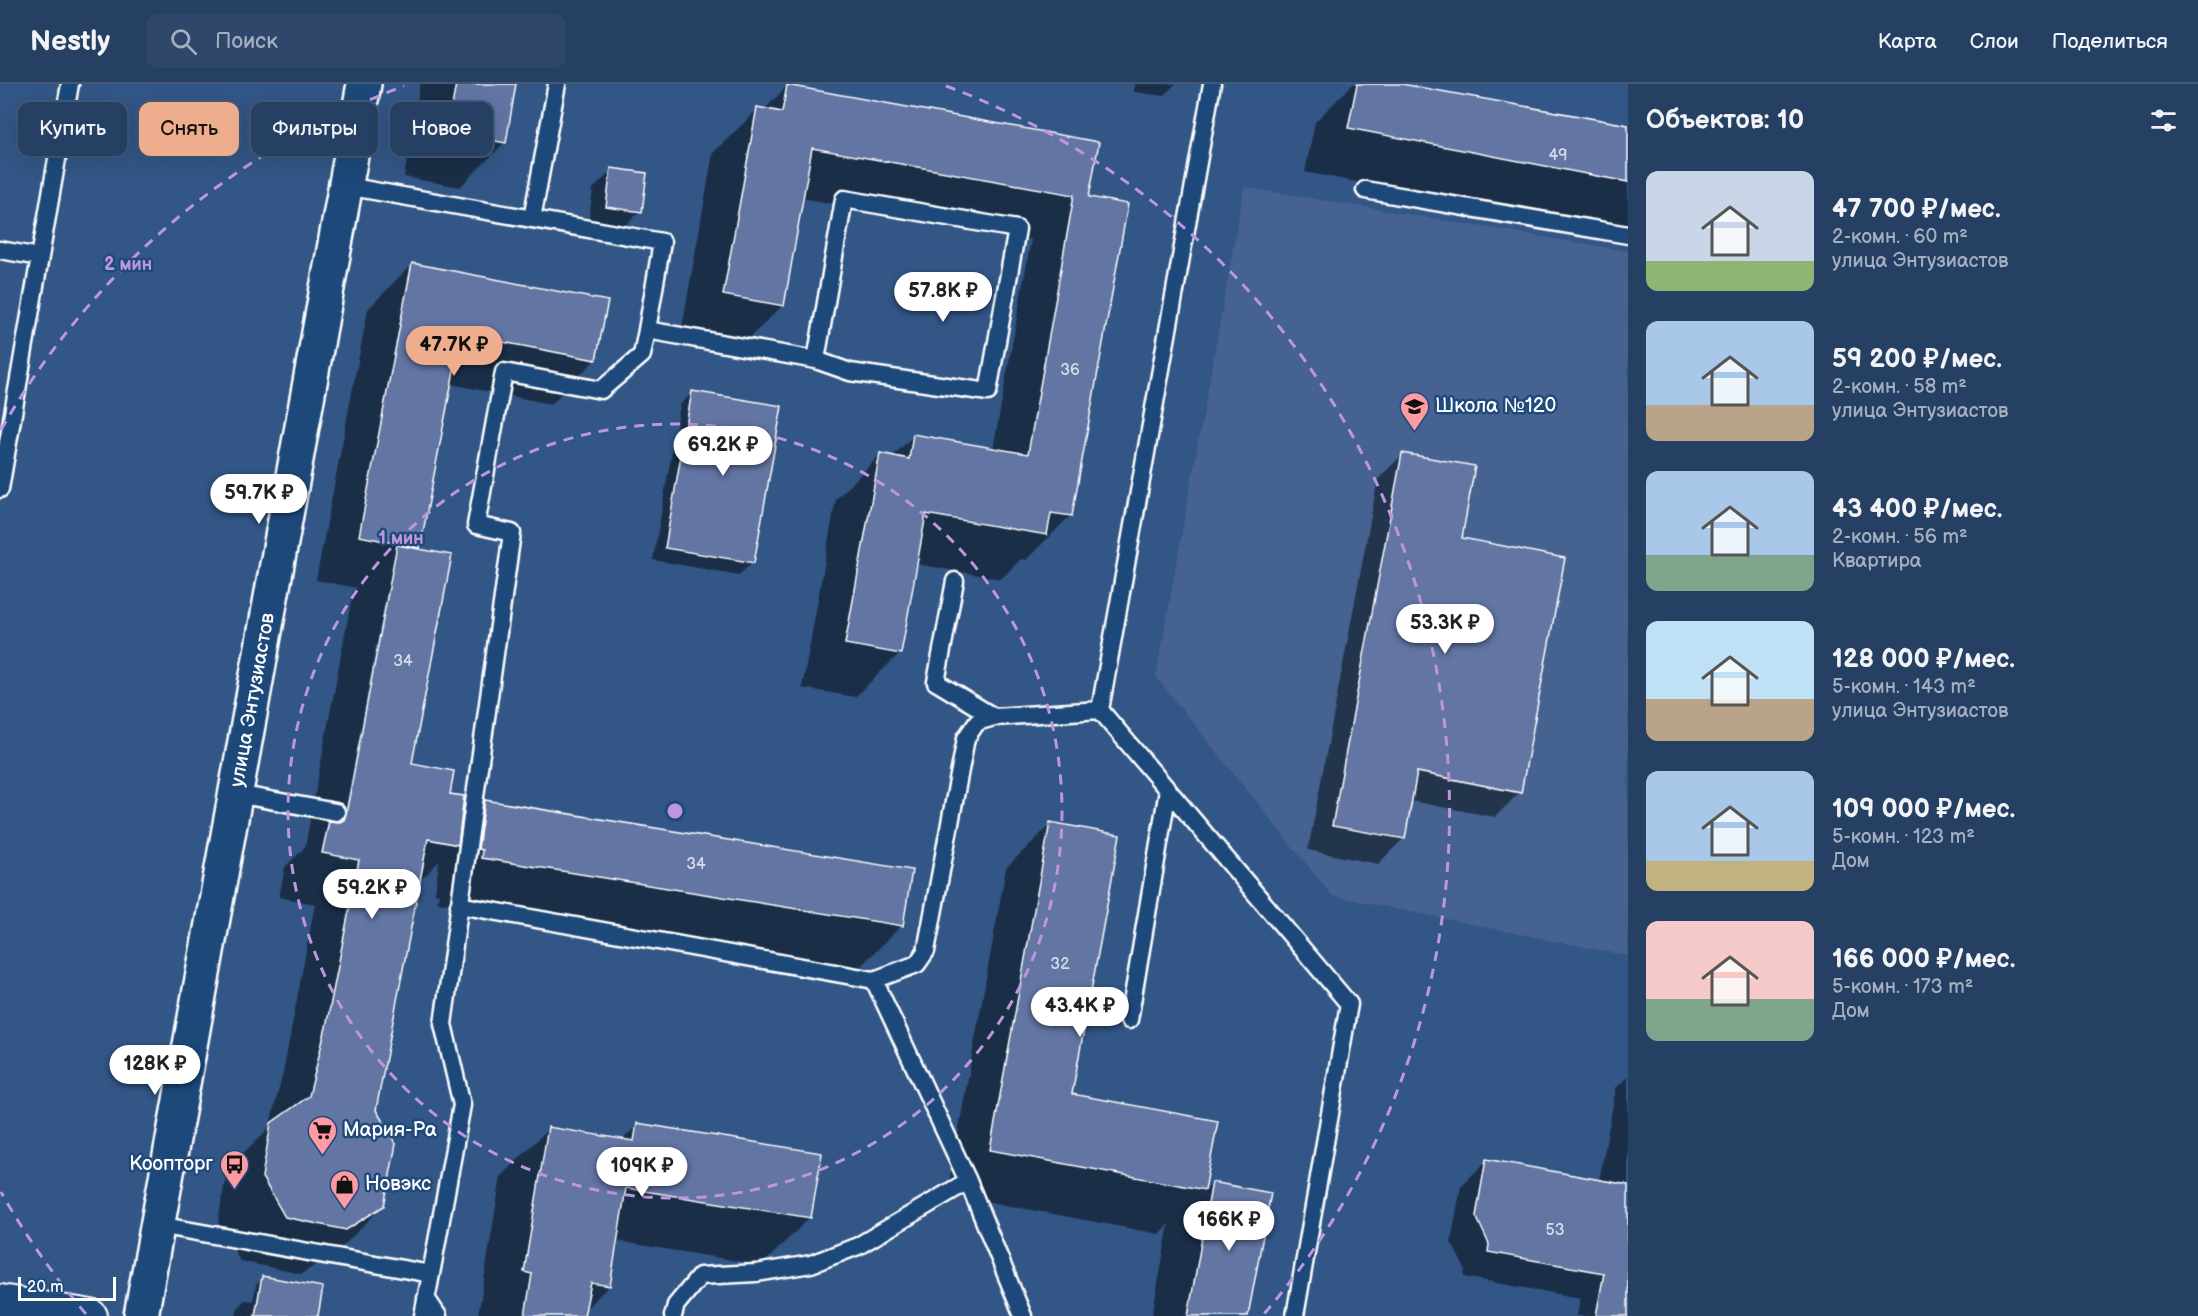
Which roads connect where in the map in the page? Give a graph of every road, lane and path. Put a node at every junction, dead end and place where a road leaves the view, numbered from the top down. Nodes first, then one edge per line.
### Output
1 (70, 84) edge
2 (364, 84) edge
3 (557, 84) edge
4 (1212, 84) edge
5 (345, 186) junction
6 (1365, 190) dead end
7 (532, 219) junction
8 (1628, 235) edge
9 (0, 250) edge
10 (40, 257) junction
11 (646, 330) junction
12 (816, 360) junction
13 (0, 489) edge
14 (955, 581) dead end
15 (1100, 710) junction
16 (994, 717) junction
17 (1168, 790) junction
18 (236, 794) junction
19 (336, 812) dead end
20 (459, 905) junction
21 (874, 980) junction
22 (1129, 1020) dead end
23 (968, 1181) junction
24 (158, 1225) junction
25 (431, 1274) junction
26 (426, 1298) junction
27 (0, 1300) edge
28 (91, 1316) edge
29 (141, 1316) edge
30 (423, 1316) edge
31 (438, 1316) edge
32 (673, 1316) edge
33 (1023, 1316) edge
34 (1294, 1316) edge

1 - 10 lane
2 - 5 street, улица Энтузиастов
3 - 7 lane
4 - 15 lane
5 - 7 lane
5 - 18 street, улица Энтузиастов
6 - 8 lane
7 - 11 lane
9 - 10 lane
10 - 13 lane
11 - 12 lane
11 - 20 lane
12 - 12 lane
14 - 16 lane
15 - 16 lane
15 - 17 lane
16 - 21 lane
17 - 22 lane
17 - 34 lane
18 - 19 lane
18 - 24 street, улица Энтузиастов
20 - 21 lane
20 - 25 lane
21 - 23 lane
23 - 32 lane
23 - 33 lane
24 - 25 lane
24 - 29 street, улица Энтузиастов
25 - 26 lane
26 - 30 lane
26 - 31 lane
27 - 28 street

